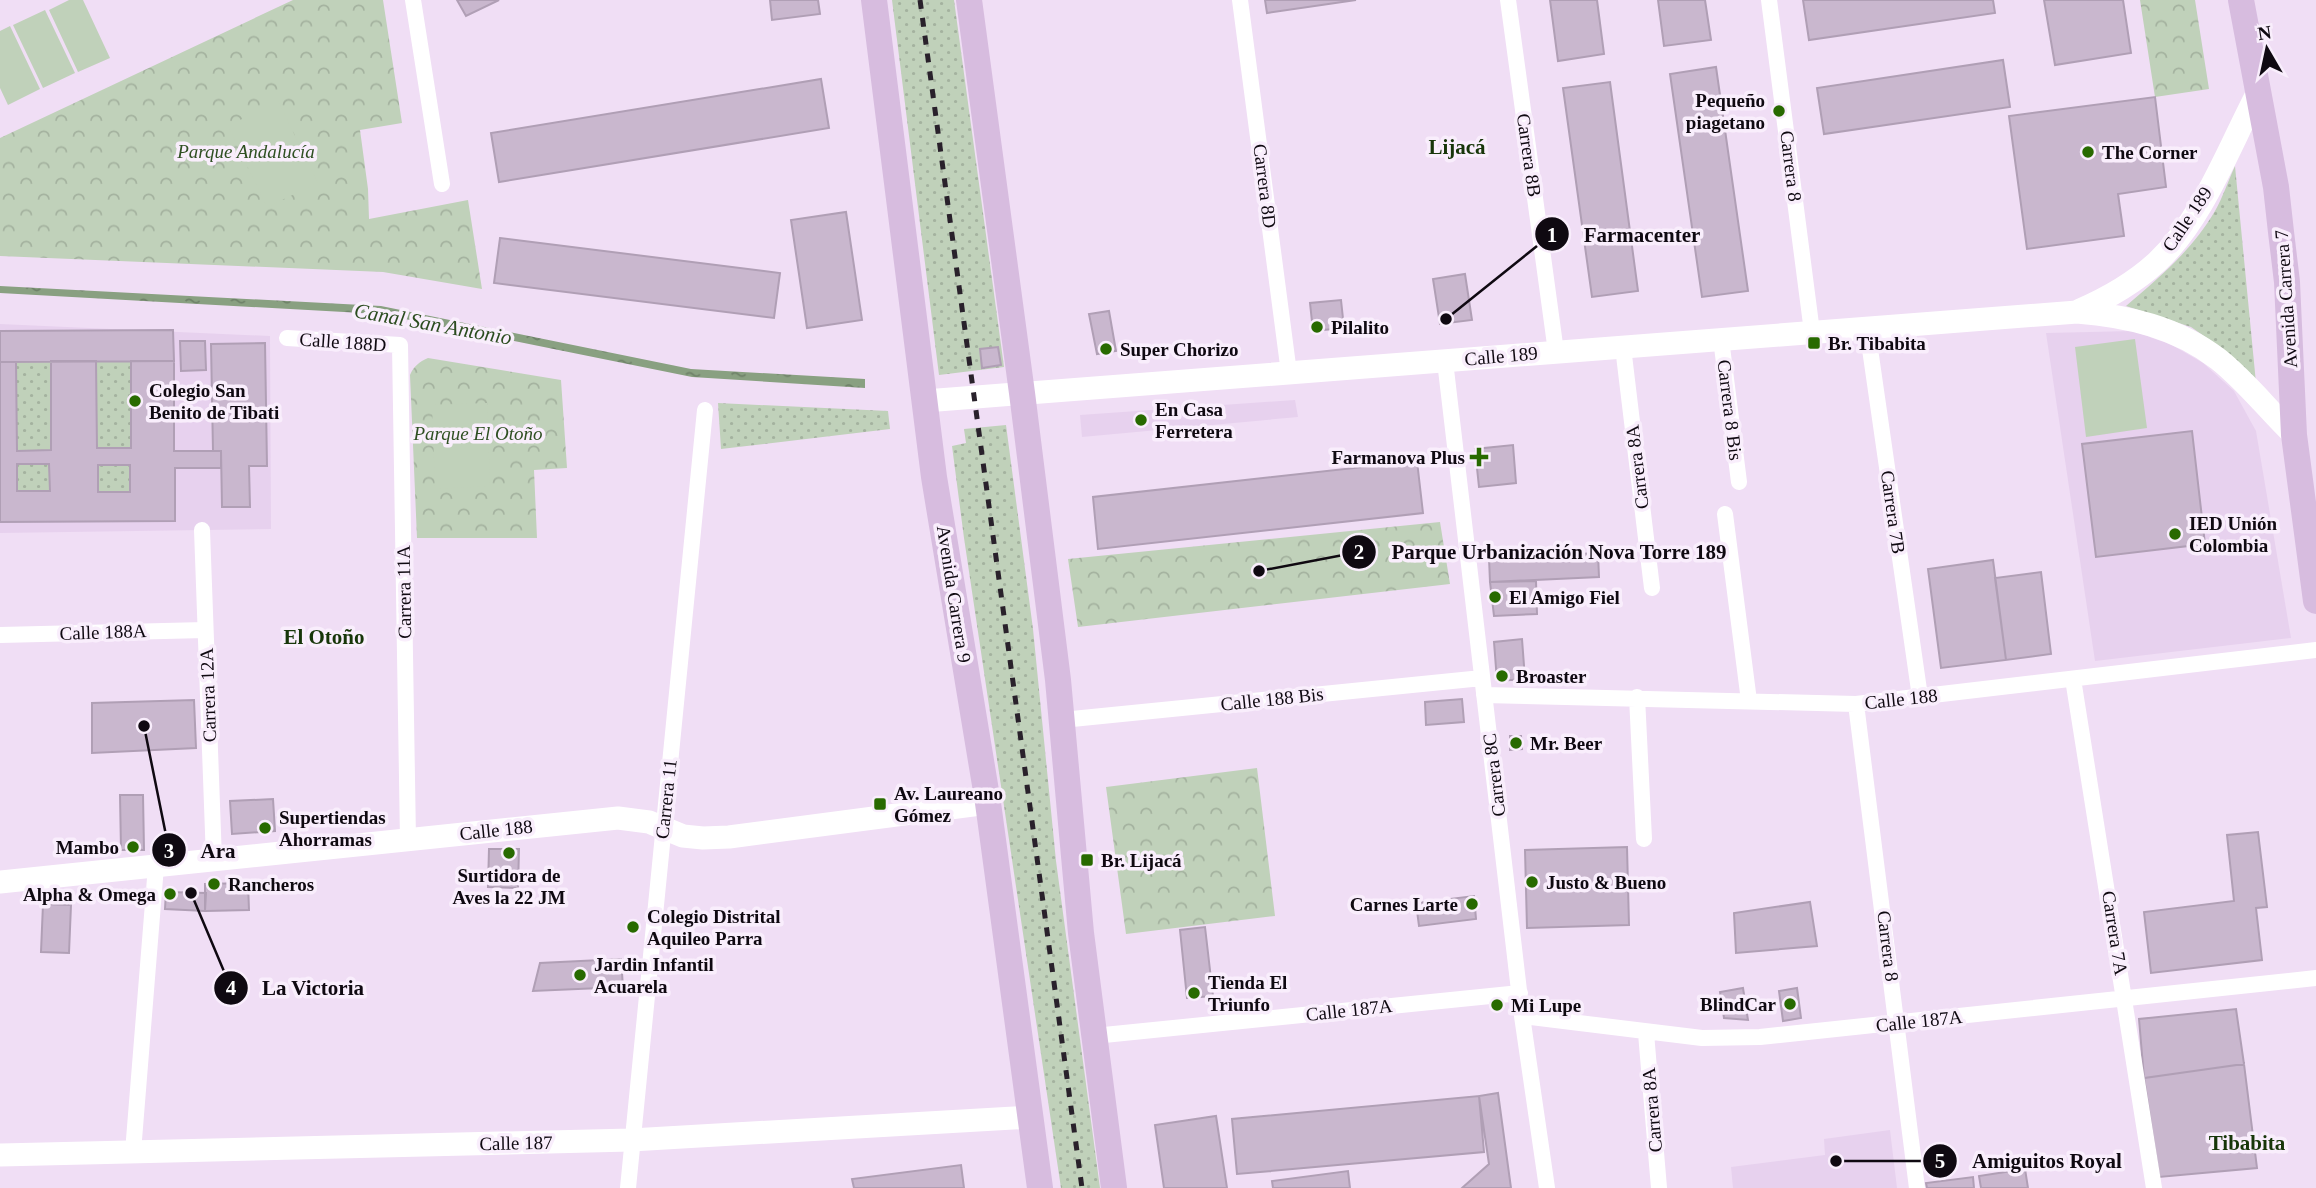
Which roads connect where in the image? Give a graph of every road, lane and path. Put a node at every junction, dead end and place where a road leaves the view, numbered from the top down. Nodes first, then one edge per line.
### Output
1 (413, 0) edge
2 (874, 0) edge
3 (969, 0) edge
4 (1240, 0) edge
5 (1508, 0) edge
6 (1769, 0) edge
7 (2241, 0) edge
8 (2258, 92) junction
9 (442, 184) dead end
10 (2077, 312) junction
11 (1867, 328) junction
12 (1812, 332) junction
13 (287, 338) dead end
14 (1721, 339) junction
15 (400, 345) joint
16 (1623, 347) junction
17 (1556, 352) junction
18 (1445, 361) junction
19 (1289, 373) junction
20 (1022, 393) junction
21 (925, 401) junction
22 (705, 410) dead end
23 (2294, 435) junction
24 (1739, 482) dead end
25 (1725, 514) dead end
26 (201, 530) dead end
27 (1652, 588) dead end
28 (2316, 601) edge
29 (205, 630) junction
30 (0, 635) edge
31 (2316, 650) edge
32 (1482, 678) junction
33 (2073, 679) junction
34 (1485, 695) junction
35 (1637, 697) junction
36 (1920, 697) junction
37 (1749, 701) junction
38 (1856, 704) junction
39 (1062, 720) junction
40 (988, 803) junction
41 (663, 828) junction
42 (1644, 839) dead end
43 (408, 840) junction
44 (214, 860) junction
45 (156, 866) junction
46 (0, 883) edge
47 (2316, 978) edge
48 (1520, 993) junction
49 (2125, 999) junction
50 (1522, 1016) junction
51 (1898, 1024) junction
52 (1646, 1033) junction
53 (1094, 1036) junction
54 (1031, 1117) junction
55 (631, 1140) junction
56 (133, 1152) junction
57 (0, 1155) edge
58 (628, 1188) edge
59 (1040, 1188) edge
60 (1114, 1188) edge
61 (1548, 1188) edge
62 (1659, 1188) edge
63 (1917, 1188) edge
64 (2154, 1188) edge

1 - 9 street
2 - 21 main road, Avenida Carrera 9
3 - 20 main road
4 - 19 street, Carrera 8D
5 - 17 street, Carrera 8B
6 - 12 street, Carrera 8
7 - 8 main road, Avenida Carrera 7
8 - 10 street, Calle 189
8 - 23 main road, Avenida Carrera 7
10 - 11 street, Calle 189
10 - 23 street, Calle 189
11 - 12 street, Calle 189
11 - 36 street, Carrera 7B
12 - 14 street, Calle 189
13 - 15 street, Calle 188D
14 - 16 street, Calle 189
14 - 24 street, Carrera 8 Bis
15 - 43 street, Carrera 11A
16 - 17 street, Calle 189
16 - 27 street, Carrera 8A
17 - 18 street, Calle 189
18 - 19 street, Calle 189
18 - 32 street, Carrera 8C
19 - 20 street, Calle 189
20 - 21 street, Calle 189
20 - 39 main road
21 - 40 main road, Avenida Carrera 9
22 - 41 street, Carrera 11
23 - 28 main road, Avenida Carrera 7
25 - 37 street
26 - 29 street, Carrera 12A
29 - 30 street, Calle 188A
29 - 44 street, Carrera 12A
31 - 33 street, Calle 188
32 - 34 street, Carrera 8C
32 - 39 street, Calle 188 Bis
33 - 36 street, Calle 188
33 - 49 street, Carrera 7A
34 - 35 street, Calle 188
34 - 48 street, Carrera 8C
35 - 37 street, Calle 188
35 - 42 street
36 - 38 street, Calle 188
37 - 38 street, Calle 188
38 - 51 street, Carrera 8
39 - 53 main road
40 - 41 street, Calle 188
40 - 54 main road, Avenida Carrera 9
41 - 43 street, Calle 188
41 - 55 street, Carrera 11
43 - 44 street, Calle 188
44 - 45 street, Calle 188
45 - 46 street, Calle 188
45 - 56 street
47 - 49 street, Calle 187A
48 - 50 street, Carrera 8C
48 - 53 street, Calle 187A
49 - 51 street, Calle 187A
49 - 64 street, Carrera 7A
50 - 52 street, Calle 187A
50 - 61 street, Carrera 8C
51 - 52 street, Calle 187A
51 - 63 street, Carrera 8
52 - 62 street, Carrera 8A
53 - 60 main road
54 - 55 street, Calle 187
54 - 59 main road, Avenida Carrera 9
55 - 56 street, Calle 187
55 - 58 street, Carrera 11
56 - 57 street, Calle 187

